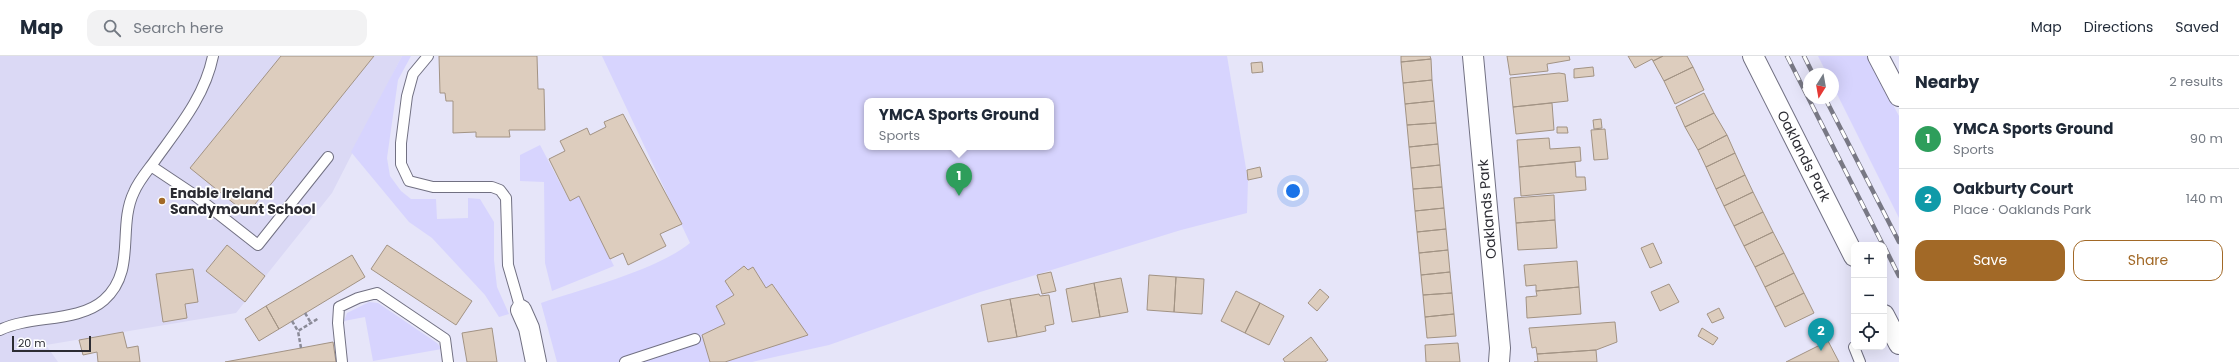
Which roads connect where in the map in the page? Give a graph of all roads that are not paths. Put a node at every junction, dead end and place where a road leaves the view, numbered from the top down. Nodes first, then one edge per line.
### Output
1 (213, 56) edge
2 (428, 56) edge
3 (1473, 56) edge
4 (1753, 56) edge
5 (1878, 56) edge
6 (1899, 96) edge
7 (328, 156) dead end
8 (151, 166) junction
9 (1851, 250) edge
10 (521, 310) joint
11 (1887, 322) edge
12 (0, 330) edge
13 (695, 339) dead end
14 (1899, 344) edge
15 (1855, 350) edge
16 (342, 362) edge
17 (448, 362) edge
18 (536, 362) edge
19 (625, 362) edge
20 (1499, 362) edge
21 (1860, 362) edge

1 - 8 lane
2 - 10 lane
3 - 20 street, Oaklands Park
4 - 9 street, Oaklands Park
5 - 6 street
7 - 8 lane
8 - 12 lane
10 - 18 street
11 - 14 street
13 - 19 lane
15 - 21 lane
16 - 17 lane

